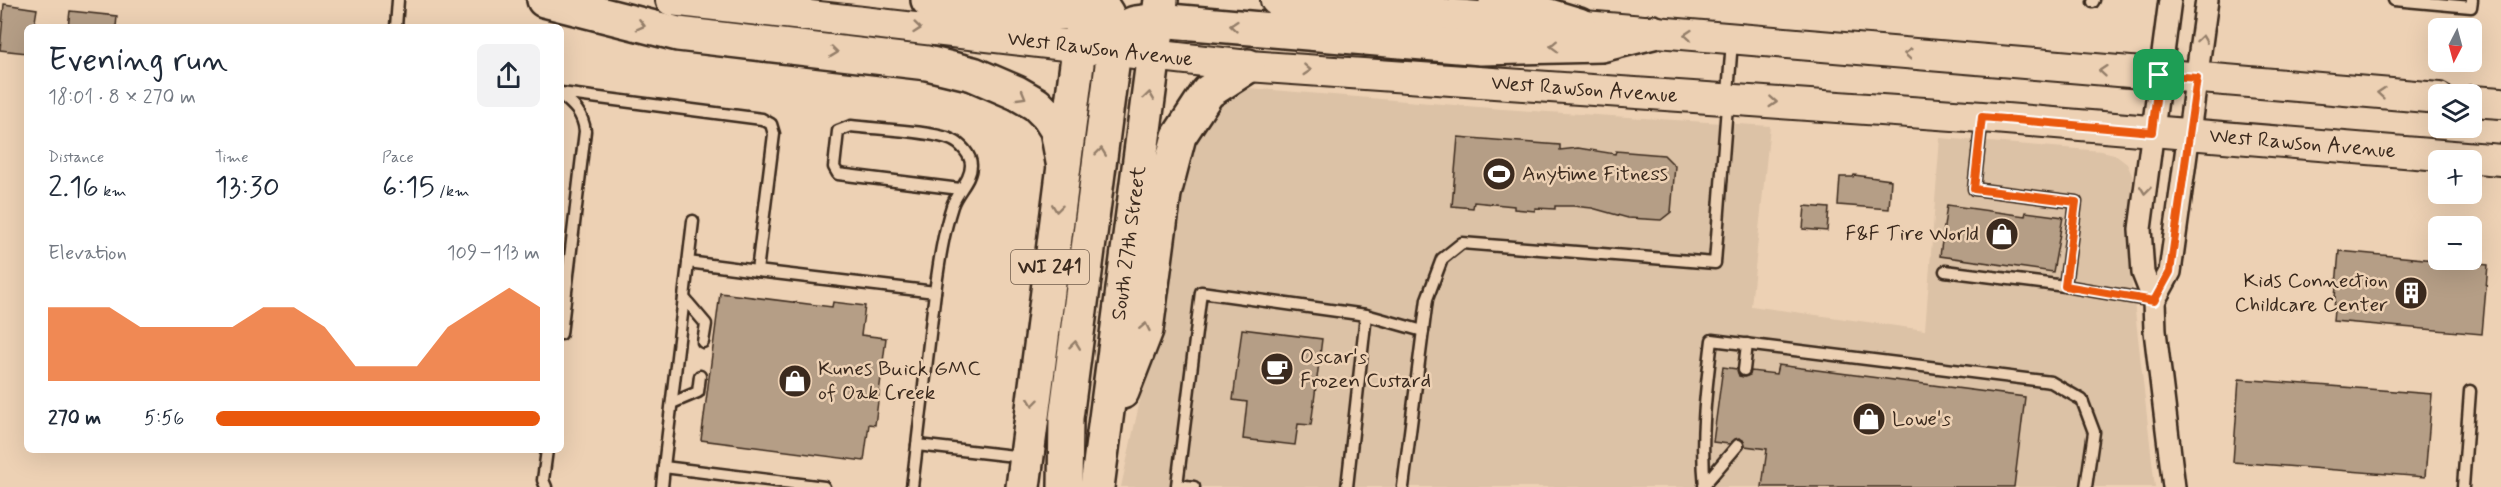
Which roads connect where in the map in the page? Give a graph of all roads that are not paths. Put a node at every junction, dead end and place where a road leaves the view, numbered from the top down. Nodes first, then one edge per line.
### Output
1 (398, 0) edge
2 (544, 0) edge
3 (671, 0) edge
4 (928, 0) edge
5 (1276, 0) edge
6 (1496, 0) edge
7 (2170, 0) edge
8 (2207, 0) edge
9 (2394, 0) edge
10 (2472, 0) edge
11 (1365, 4) edge
12 (1118, 16) edge
13 (396, 24) edge
14 (1579, 25) junction
15 (1653, 32) junction
16 (1732, 39) junction
17 (1154, 56) junction
18 (1248, 66) junction
19 (2159, 75) junction
20 (2197, 78) junction
21 (564, 94) edge
22 (564, 96) edge
23 (2428, 97) edge
24 (1728, 99) junction
25 (2482, 102) edge
26 (2501, 103) edge
27 (1982, 117) junction
28 (2152, 132) junction
29 (2188, 135) junction
30 (2501, 160) edge
31 (1063, 162) junction
32 (960, 189) junction
33 (693, 221) dead end
34 (688, 262) junction
35 (757, 271) junction
36 (1945, 271) dead end
37 (2065, 286) junction
38 (935, 292) junction
39 (684, 298) junction
40 (2154, 301) junction
41 (564, 309) edge
42 (1366, 315) junction
43 (1423, 331) junction
44 (704, 342) dead end
45 (1747, 344) junction
46 (1744, 370) dead end
47 (700, 376) dead end
48 (2470, 391) dead end
49 (672, 403) junction
50 (1102, 441) junction
51 (917, 445) junction
52 (1738, 445) dead end
53 (547, 453) edge
54 (664, 467) junction
55 (1027, 477) edge
56 (1705, 486) edge
57 (546, 487) edge
58 (662, 487) edge
59 (824, 487) edge
60 (912, 487) edge
61 (1065, 487) edge
62 (1096, 487) edge
63 (1193, 487) edge
64 (1347, 487) edge
65 (1403, 487) edge
66 (2086, 487) edge
67 (2174, 487) edge
68 (2463, 487) edge

1 - 13 lane
2 -> 31 main road
3 -> 12 main road, West Rawson Avenue
4 - 12 main road
5 - 11 main road
6 - 14 main road
7 - 19 street
20 -> 8 street
9 - 10 lane
11 - 14 main road
15 -> 12 main road
12 - 17 main road, South 27th Street
12 - 31 main road, WI 241
61 -> 12 main road
14 - 15 main road
16 -> 15 main road
19 -> 16 main road
16 - 24 lane
17 - 18 main road, West Rawson Avenue
50 -> 17 main road, South 27th Street
18 -> 24 main road, West Rawson Avenue
50 -> 18 main road
19 - 20 main road
19 - 28 street
23 -> 20 main road
20 - 29 street
21 - 35 lane
22 - 41 lane
24 -> 27 main road, West Rawson Avenue
24 - 43 lane
25 - 26 main road
27 - 28 main road, West Rawson Avenue
27 - 37 lane
28 - 29 main road, West Rawson Avenue
28 -> 40 street
29 - 30 main road, West Rawson Avenue
29 - 40 street
31 -> 55 main road, WI 241
32 - 32 lane
32 - 38 lane
33 - 34 lane
34 - 35 lane
34 - 39 lane
35 - 38 lane
36 - 37 lane
37 - 40 lane
38 - 51 lane
39 - 44 lane
39 - 49 lane
40 - 67 street
42 - 43 lane
42 - 63 lane
42 - 64 lane
43 - 65 lane
45 - 46 lane
45 - 56 lane
45 - 66 lane
47 - 49 lane
48 - 68 lane
49 - 54 lane
50 - 62 main road, South 27th Street
51 - 55 lane
51 - 60 lane
52 - 56 lane
53 - 57 lane
54 - 58 lane
54 - 59 lane

